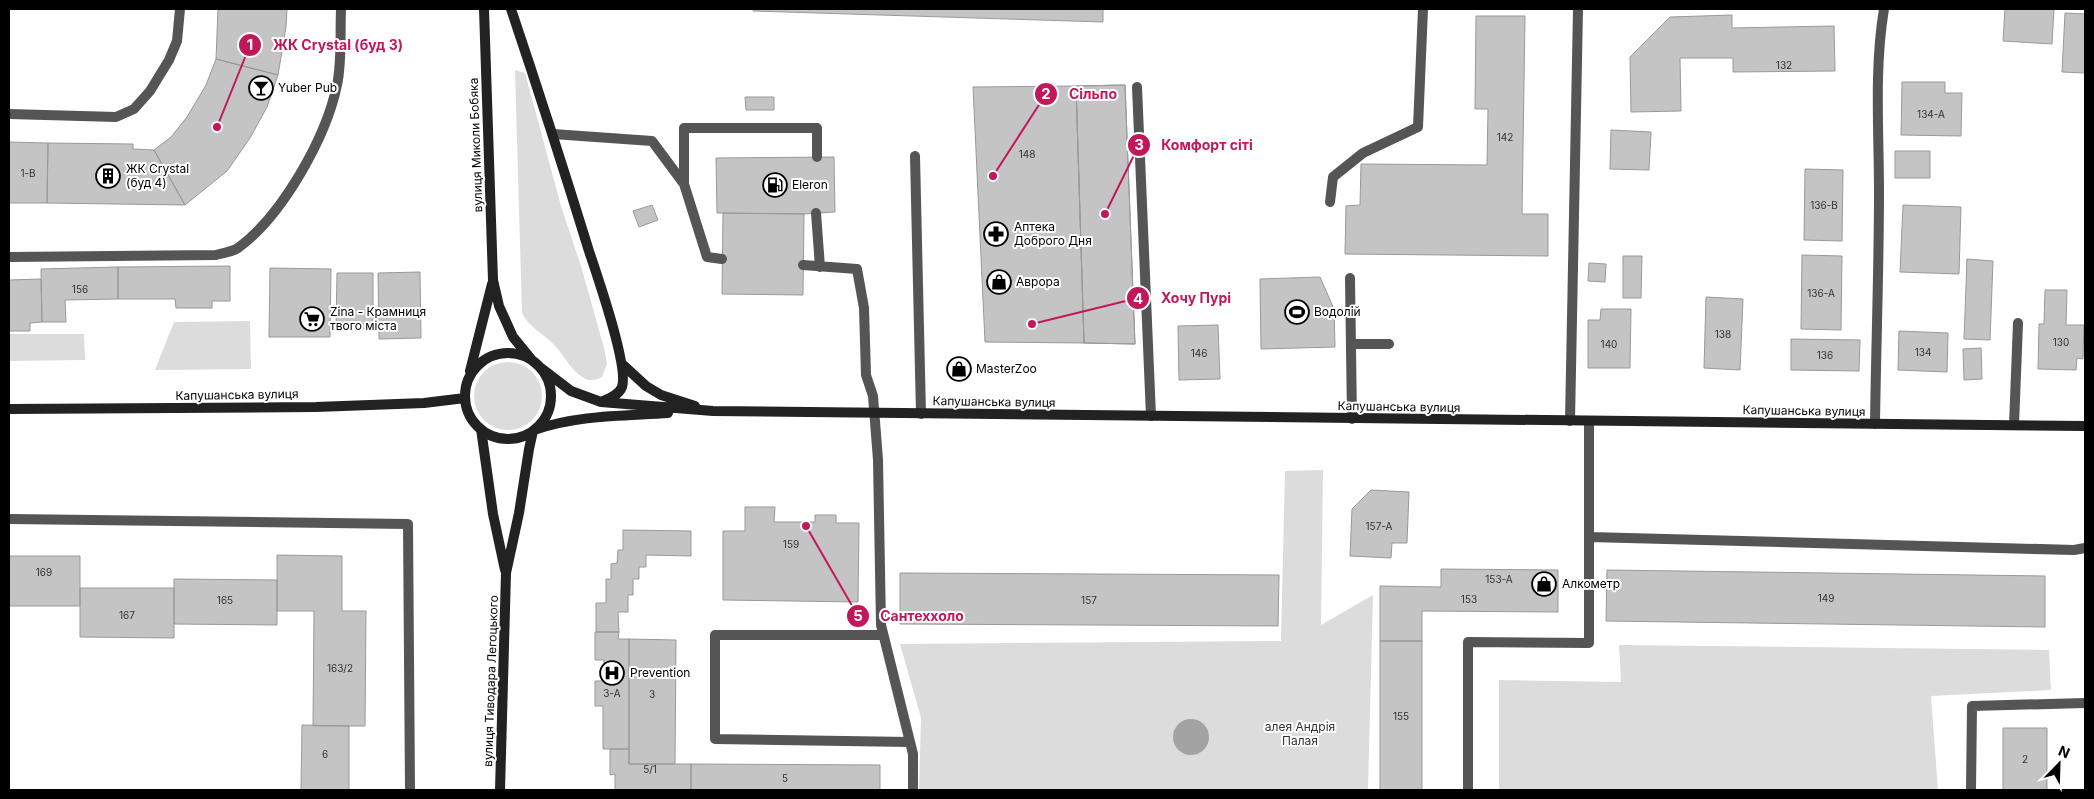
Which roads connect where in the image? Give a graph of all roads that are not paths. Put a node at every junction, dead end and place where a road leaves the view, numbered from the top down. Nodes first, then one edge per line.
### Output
1 (180, 9) edge
2 (341, 9) edge
3 (484, 9) edge
4 (512, 9) edge
5 (1423, 9) edge
6 (1578, 9) edge
7 (1884, 9) edge
8 (1137, 87) dead end
9 (9, 114) edge
10 (553, 134) junction
11 (915, 156) dead end
12 (817, 157) dead end
13 (684, 184) junction
14 (1330, 202) dead end
15 (816, 213) dead end
16 (9, 258) edge
17 (722, 259) dead end
18 (804, 266) dead end
19 (820, 267) junction
20 (1350, 278) dead end
21 (493, 280) junction
22 (2018, 323) dead end
23 (1351, 344) junction
24 (1389, 344) dead end
25 (531, 360) junction
26 (622, 364) junction
27 (541, 368) junction
28 (469, 375) junction
29 (465, 398) junction
30 (601, 402) junction
31 (9, 410) edge
32 (713, 411) junction
33 (873, 414) junction
34 (921, 414) junction
35 (1151, 416) junction
36 (1352, 418) junction
37 (1570, 421) junction
38 (1589, 421) junction
39 (1874, 424) junction
40 (2014, 426) junction
41 (2085, 426) edge
42 (481, 429) junction
43 (534, 431) junction
44 (9, 519) edge
45 (1589, 537) junction
46 (2085, 548) edge
47 (506, 573) junction
48 (883, 636) junction
49 (2085, 703) edge
50 (910, 742) junction
51 (410, 790) edge
52 (500, 790) edge
53 (913, 790) edge
54 (1468, 790) edge
55 (1972, 790) edge

1 - 9 lane
2 - 16 lane
3 - 21 street, вулиця Миколи Бобяка
4 - 10 street
5 - 14 lane
6 - 37 lane
7 - 39 lane
8 - 35 lane
10 - 13 lane
10 - 26 street
11 - 34 lane
12 - 13 lane
13 - 17 lane
15 - 19 lane
18 - 19 lane
19 - 33 lane
20 - 23 lane
21 - 25 street, вулиця Миколи Бобяка
21 - 28 street, вулиця Миколи Бобяка
22 - 40 lane
23 - 24 lane
23 - 36 lane
25 - 27 street
25 - 28 street
26 - 30 street
26 - 32 street
27 - 30 street, Капушанська вулиця
27 - 43 street
28 - 29 street
29 - 31 street, Капушанська вулиця
29 - 42 street
30 - 32 street, Капушанська вулиця
32 - 33 street, Капушанська вулиця
32 - 43 street, Капушанська вулиця
33 - 34 street, Капушанська вулиця
33 - 48 lane
34 - 35 street, Капушанська вулиця
35 - 36 street, Капушанська вулиця
36 - 37 street, Капушанська вулиця
37 - 38 street, Капушанська вулиця
38 - 39 street, Капушанська вулиця
38 - 45 lane
39 - 40 street, Капушанська вулиця
40 - 41 street, Капушанська вулиця
42 - 43 street
42 - 47 street, вулиця Тиводара Легоцького
43 - 47 street, вулиця Тиводара Легоцького
44 - 51 lane
45 - 46 lane
45 - 54 lane
47 - 52 street, вулиця Тиводара Легоцького
48 - 50 lane
48 - 50 lane
49 - 55 lane
50 - 53 lane

